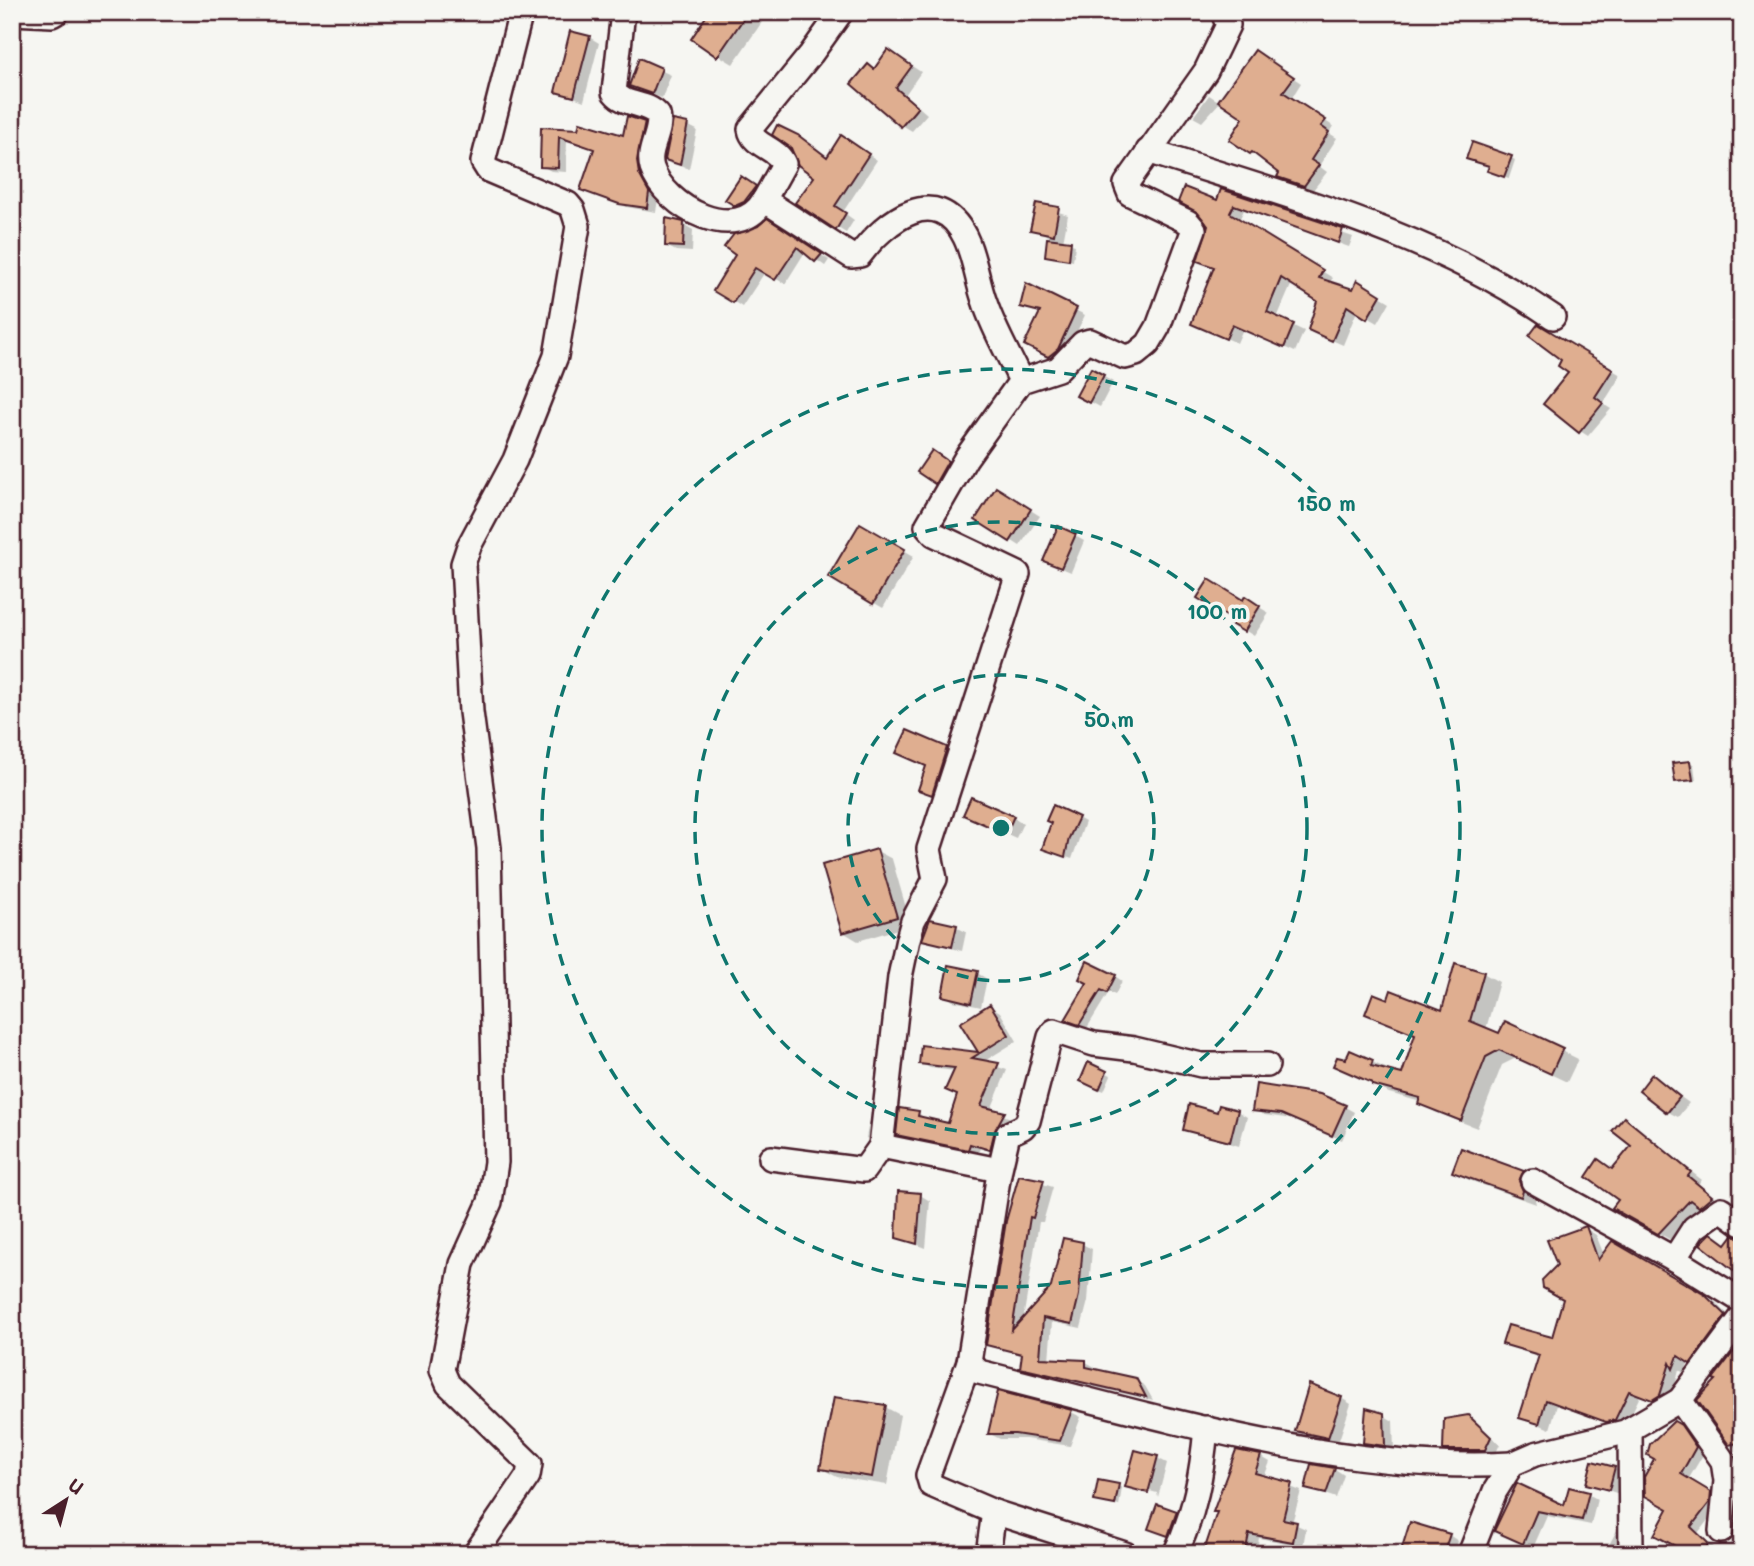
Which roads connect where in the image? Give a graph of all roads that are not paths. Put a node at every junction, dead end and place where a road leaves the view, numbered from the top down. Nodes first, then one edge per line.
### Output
1 (57, 12) edge
2 (520, 12) edge
3 (623, 12) edge
4 (841, 12) edge
5 (1223, 12) edge
6 (12, 13) edge
7 (1148, 150) junction
8 (764, 200) junction
9 (1553, 317) dead end
10 (1021, 381) junction
11 (1267, 1065) dead end
12 (881, 1146) junction
13 (771, 1158) dead end
14 (999, 1173) junction
15 (1533, 1181) dead end
16 (1742, 1224) edge
17 (1674, 1259) junction
18 (1742, 1301) edge
19 (1742, 1317) edge
20 (969, 1362) junction
21 (1681, 1399) junction
22 (1206, 1428) junction
23 (1630, 1429) junction
24 (1512, 1464) junction
25 (994, 1512) junction
26 (1721, 1531) dead end
27 (475, 1554) edge
28 (988, 1554) edge
29 (1125, 1554) edge
30 (1175, 1554) edge
31 (1470, 1554) edge
32 (1631, 1554) edge

1 - 6 street
2 - 27 street
3 - 8 street
4 - 8 street
5 - 7 street
7 - 9 street
7 - 10 street
8 - 10 street
10 - 12 street
11 - 14 street
12 - 13 street
12 - 14 street
14 - 20 street
15 - 17 street
16 - 17 street
17 - 18 street
19 - 21 street
20 - 22 street
20 - 25 street
21 - 23 street
21 - 26 street
22 - 24 street
22 - 30 street
23 - 24 street
23 - 32 street
24 - 31 street
25 - 28 street
25 - 29 street

